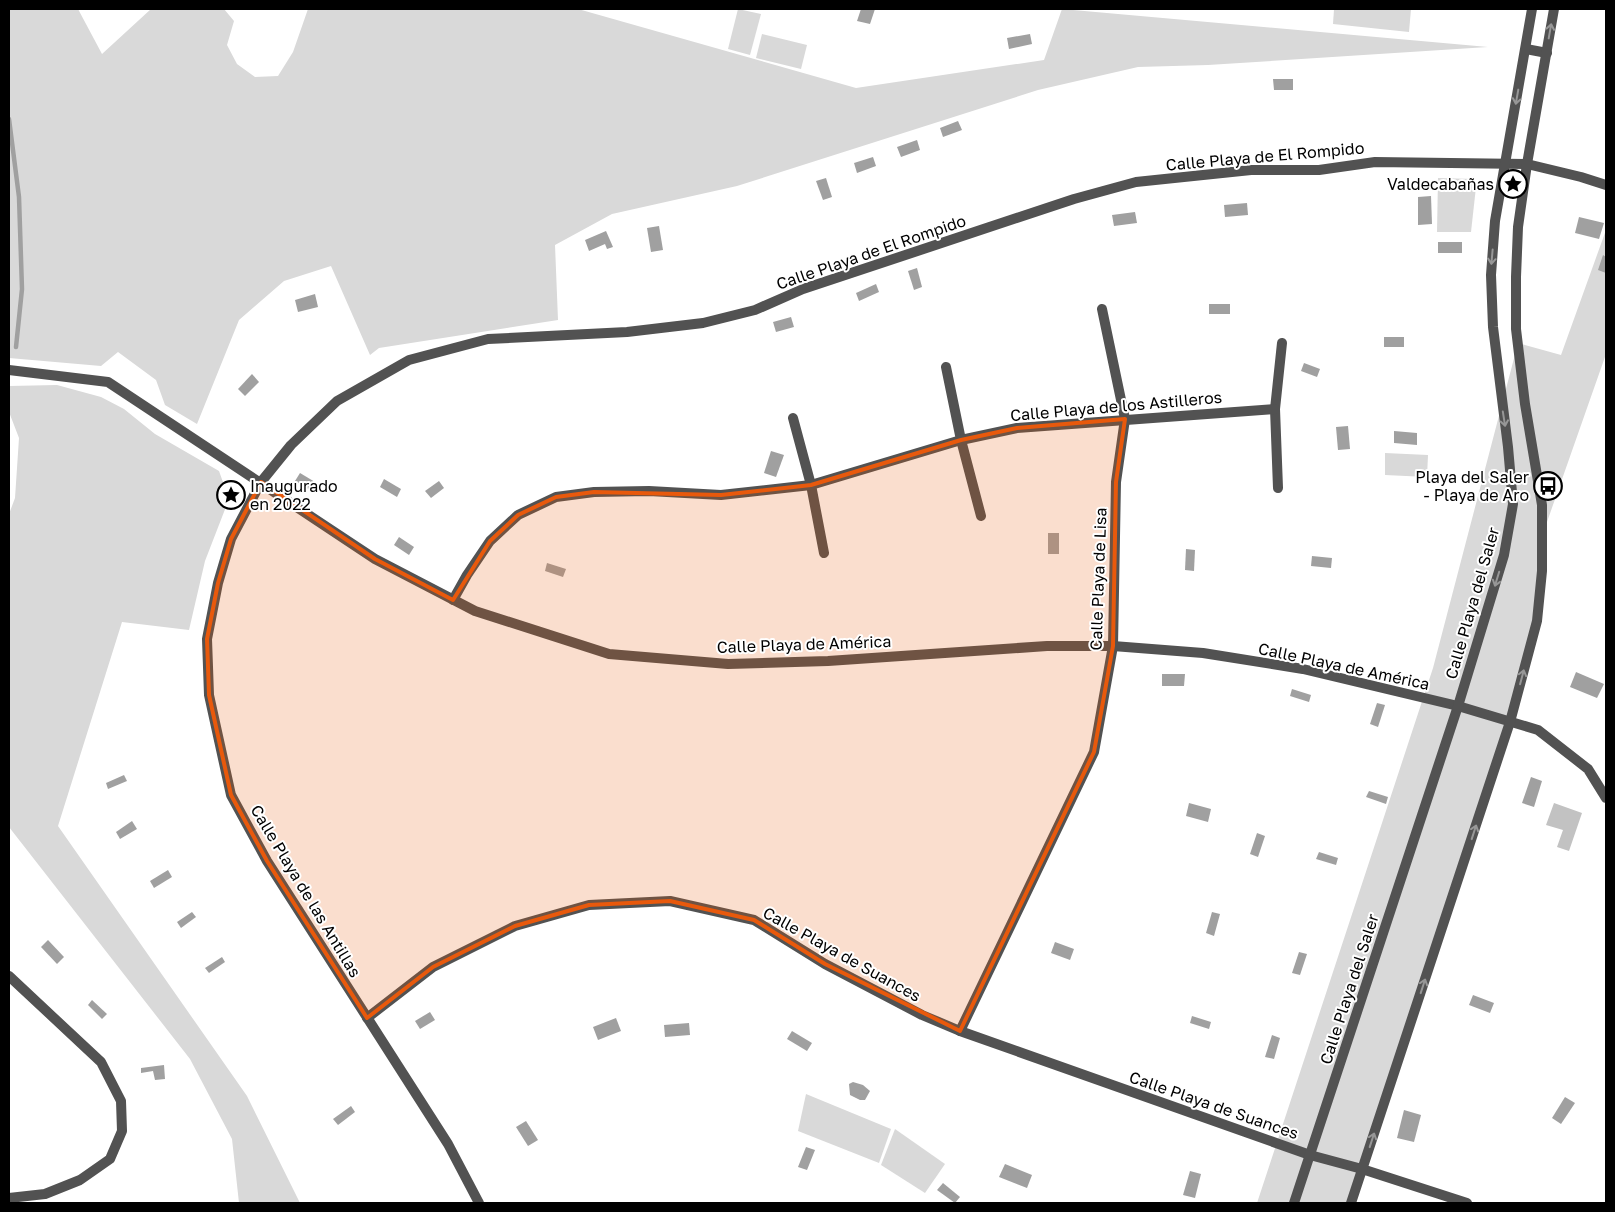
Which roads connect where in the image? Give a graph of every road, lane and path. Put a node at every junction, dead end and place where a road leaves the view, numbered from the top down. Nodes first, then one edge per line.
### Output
1 (1532, 9) edge
2 (1554, 9) edge
3 (1526, 49) junction
4 (1546, 53) junction
5 (1505, 164) junction
6 (1527, 164) junction
7 (1606, 185) edge
8 (1102, 309) dead end
9 (1282, 343) dead end
10 (946, 367) dead end
11 (9, 370) edge
12 (1275, 409) junction
13 (793, 418) dead end
14 (1125, 419) junction
15 (961, 440) junction
16 (261, 482) junction
17 (811, 485) junction
18 (1278, 488) dead end
19 (981, 516) dead end
20 (824, 553) dead end
21 (453, 600) junction
22 (1113, 646) junction
23 (1458, 706) junction
24 (1510, 722) junction
25 (1606, 798) edge
26 (9, 976) edge
27 (367, 1018) junction
28 (960, 1031) junction
29 (1310, 1155) junction
30 (1362, 1169) junction
31 (9, 1191) edge
32 (45, 1194) junction
33 (9, 1198) edge
34 (479, 1203) edge
35 (1294, 1203) edge
36 (1351, 1203) edge
37 (1466, 1203) edge

1 - 3 street, Calle Playa del Saler
4 -> 2 street
3 - 4 street
3 -> 5 street, Calle Playa del Saler
4 - 6 street
5 - 6 street, Calle Playa de El Rompido
5 - 16 street, Calle Playa de El Rompido
5 -> 23 street, Calle Playa del Saler
6 - 7 street, Calle Playa de El Rompido
24 -> 6 street
8 - 14 street, Calle Playa de Lisa
9 - 12 street
10 - 15 street
11 - 16 street, Calle Playa de América
12 - 14 street, Calle Playa de los Astilleros
12 - 18 street
13 - 17 street
14 - 15 street, Calle Playa de los Astilleros
14 - 22 street, Calle Playa de Lisa
15 - 17 street, Calle Playa de los Astilleros
15 - 19 street
16 - 21 street, Calle Playa de América
16 - 27 street, Calle Playa de las Antillas
17 - 20 street
17 - 21 street, Calle Playa de los Astilleros
21 - 22 street, Calle Playa de América
22 - 23 street, Calle Playa de América
22 - 28 street, Calle Playa de Lisa
23 - 24 street, Calle Playa de América
23 - 29 street, Calle Playa del Saler
24 - 25 street, Calle Playa de América
30 -> 24 street
26 - 32 street
27 - 28 street, Calle Playa de Suances
27 - 34 street, Calle Playa de las Antillas
28 - 29 street, Calle Playa de Suances
29 - 30 street, Calle Playa de Suances
29 - 35 street, Calle Playa del Saler
30 - 36 street
30 - 37 street, Calle Playa de Suances
31 - 32 street
32 - 33 street

